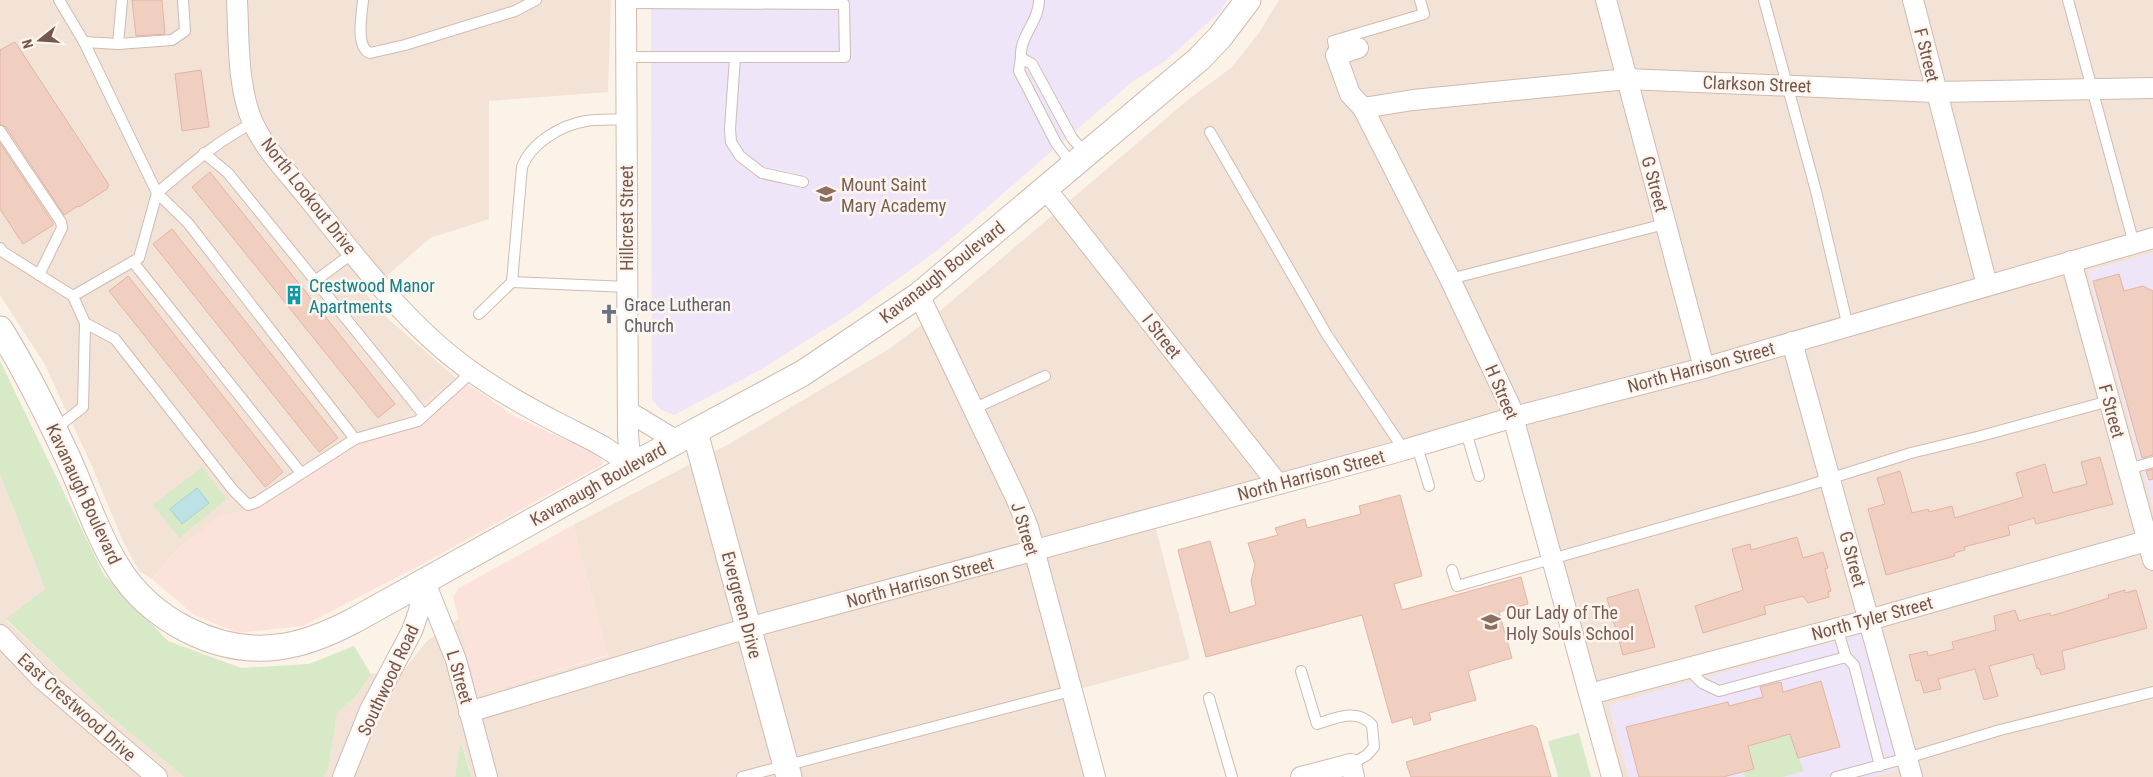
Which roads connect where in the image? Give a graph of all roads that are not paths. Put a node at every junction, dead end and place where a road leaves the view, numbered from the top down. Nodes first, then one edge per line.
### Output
1 (59, 0) edge
2 (122, 0) edge
3 (183, 0) edge
4 (237, 0) edge
5 (362, 0) edge
6 (536, 0) edge
7 (1039, 0) edge
8 (1248, 0) edge
9 (1420, 0) edge
10 (1606, 0) edge
11 (1764, 0) edge
12 (1913, 0) edge
13 (2068, 0) edge
14 (626, 2) edge
15 (702, 2) edge
16 (84, 42) junction
17 (118, 44) junction
18 (1358, 48) dead end
19 (1336, 55) junction
20 (626, 57) junction
21 (735, 57) junction
22 (1021, 58) junction
23 (1626, 79) junction
24 (1786, 85) junction
25 (2153, 88) edge
26 (2092, 90) junction
27 (1936, 92) junction
28 (1363, 108) junction
29 (626, 119) junction
30 (253, 123) junction
31 (0, 130) edge
32 (1210, 132) dead end
33 (204, 153) junction
34 (1080, 160) junction
35 (803, 182) dead end
36 (1046, 188) junction
37 (157, 194) junction
38 (1665, 224) junction
39 (2153, 238) edge
40 (2134, 244) junction
41 (0, 248) edge
42 (353, 253) junction
43 (2071, 261) junction
44 (133, 262) junction
45 (39, 275) junction
46 (1450, 279) junction
47 (315, 281) junction
48 (512, 282) junction
49 (1987, 285) junction
50 (627, 286) junction
51 (918, 295) junction
52 (73, 296) junction
53 (480, 314) dead end
54 (85, 322) junction
55 (1848, 327) junction
56 (0, 328) edge
57 (1792, 342) junction
58 (1704, 368) junction
59 (472, 372) junction
60 (1045, 376) dead end
61 (2109, 401) junction
62 (973, 409) junction
63 (629, 412) junction
64 (424, 415) junction
65 (1514, 418) junction
66 (55, 430) junction
67 (1466, 432) junction
68 (686, 437) junction
69 (355, 439) junction
70 (1411, 448) junction
71 (2153, 462) edge
72 (631, 466) junction
73 (2128, 469) junction
74 (301, 473) junction
75 (1479, 476) dead end
76 (1830, 478) junction
77 (1278, 484) junction
78 (1429, 486) dead end
79 (2150, 540) edge
80 (1033, 552) junction
81 (1553, 558) junction
82 (2153, 560) edge
83 (1452, 570) dead end
84 (424, 580) junction
85 (1869, 620) junction
86 (748, 628) junction
87 (1837, 628) junction
88 (0, 635) edge
89 (1846, 657) junction
90 (1686, 668) junction
91 (1301, 671) dead end
92 (1071, 691) junction
93 (2153, 692) edge
94 (1590, 694) junction
95 (1209, 698) dead end
96 (470, 712) junction
97 (1880, 766) junction
98 (1910, 768) edge
99 (1353, 770) edge
100 (787, 771) edge
101 (157, 777) edge
102 (343, 777) edge
103 (487, 777) edge
104 (742, 777) edge
105 (1094, 777) edge
106 (1232, 777) edge
107 (1301, 777) edge
108 (1612, 777) edge
109 (1836, 777) edge

1 - 16 lane
2 - 17 lane
3 - 17 lane
4 - 30 street, North Lookout Drive
5 - 6 lane
7 - 22 lane
8 - 34 street, Kavanaugh Boulevard
9 - 19 lane
10 - 23 street, G Street
11 - 24 lane
12 - 27 street, F Street
13 - 26 lane
14 - 15 lane
14 - 20 street, Hillcrest Street
15 - 21 lane
16 - 17 lane
16 - 37 lane
18 - 19 street
19 - 28 street, H Street
20 - 21 lane
20 - 29 street, Hillcrest Street
21 - 35 lane
22 - 34 lane
22 - 34 lane
23 - 24 street, Clarkson Street
23 - 28 street, Clarkson Street
23 - 38 street, G Street
24 - 27 street, Clarkson Street
24 - 55 lane
25 - 26 street, Clarkson Street
26 - 27 street, Clarkson Street
26 - 40 lane
27 - 49 street, F Street
28 - 46 street, H Street
29 - 48 lane
29 - 50 street, Hillcrest Street
30 - 33 lane
30 - 42 street, North Lookout Drive
31 - 45 lane
32 - 70 lane
33 - 37 lane
33 - 47 lane
34 - 36 street, Kavanaugh Boulevard
36 - 51 street, Kavanaugh Boulevard
36 - 77 street, I Street
37 - 44 lane
37 - 69 lane
38 - 46 lane
38 - 58 street, G Street
39 - 40 street, North Harrison Street
40 - 43 street, North Harrison Street
41 - 45 lane
42 - 47 lane
42 - 59 street, North Lookout Drive
43 - 49 street, North Harrison Street
43 - 61 street, F Street
44 - 52 lane
44 - 74 lane
45 - 52 lane
46 - 65 street, H Street
47 - 64 lane
48 - 50 lane
48 - 53 lane
49 - 55 street, North Harrison Street
50 - 63 street, Hillcrest Street
51 - 62 street, J Street
51 - 68 street, Kavanaugh Boulevard
52 - 54 lane
54 - 66 lane
54 - 74 lane
55 - 57 street, North Harrison Street
56 - 66 street, Kavanaugh Boulevard
57 - 58 street, North Harrison Street
57 - 76 street, G Street
58 - 65 street, North Harrison Street
59 - 64 lane
59 - 72 street, North Lookout Drive
60 - 62 lane
61 - 73 street, F Street
61 - 76 lane
62 - 80 street, J Street
63 - 68 street
63 - 72 street, Hillcrest Street
64 - 69 lane
65 - 67 street, North Harrison Street
65 - 81 street, H Street
66 - 84 street, Kavanaugh Boulevard
67 - 70 street, North Harrison Street
67 - 75 lane
68 - 72 street, Kavanaugh Boulevard
68 - 86 street, Evergreen Drive
69 - 74 lane
70 - 77 street, North Harrison Street
70 - 78 lane
71 - 73 lane
72 - 84 street, Kavanaugh Boulevard
73 - 79 street, F Street
76 - 81 lane
76 - 85 street, G Street
77 - 80 street, North Harrison Street
79 - 82 street, F Street
79 - 85 street, North Tyler Street
80 - 86 street, North Harrison Street
80 - 92 street, J Street
81 - 83 lane
81 - 94 street, H Street
84 - 96 street, L Street
84 - 102 street, Southwood Road
85 - 87 street, North Tyler Street
85 - 98 street, G Street
86 - 96 street, North Harrison Street
86 - 100 street, Evergreen Drive
87 - 89 lane
87 - 90 street, North Tyler Street
88 - 101 street, East Crestwood Drive
89 - 90 lane
89 - 97 lane
90 - 94 street, North Tyler Street
91 - 99 lane
92 - 100 lane
92 - 105 street, J Street
93 - 98 lane
94 - 108 street, H Street
95 - 106 lane
96 - 103 street, L Street
97 - 98 lane
97 - 109 lane
99 - 107 street
100 - 104 lane

